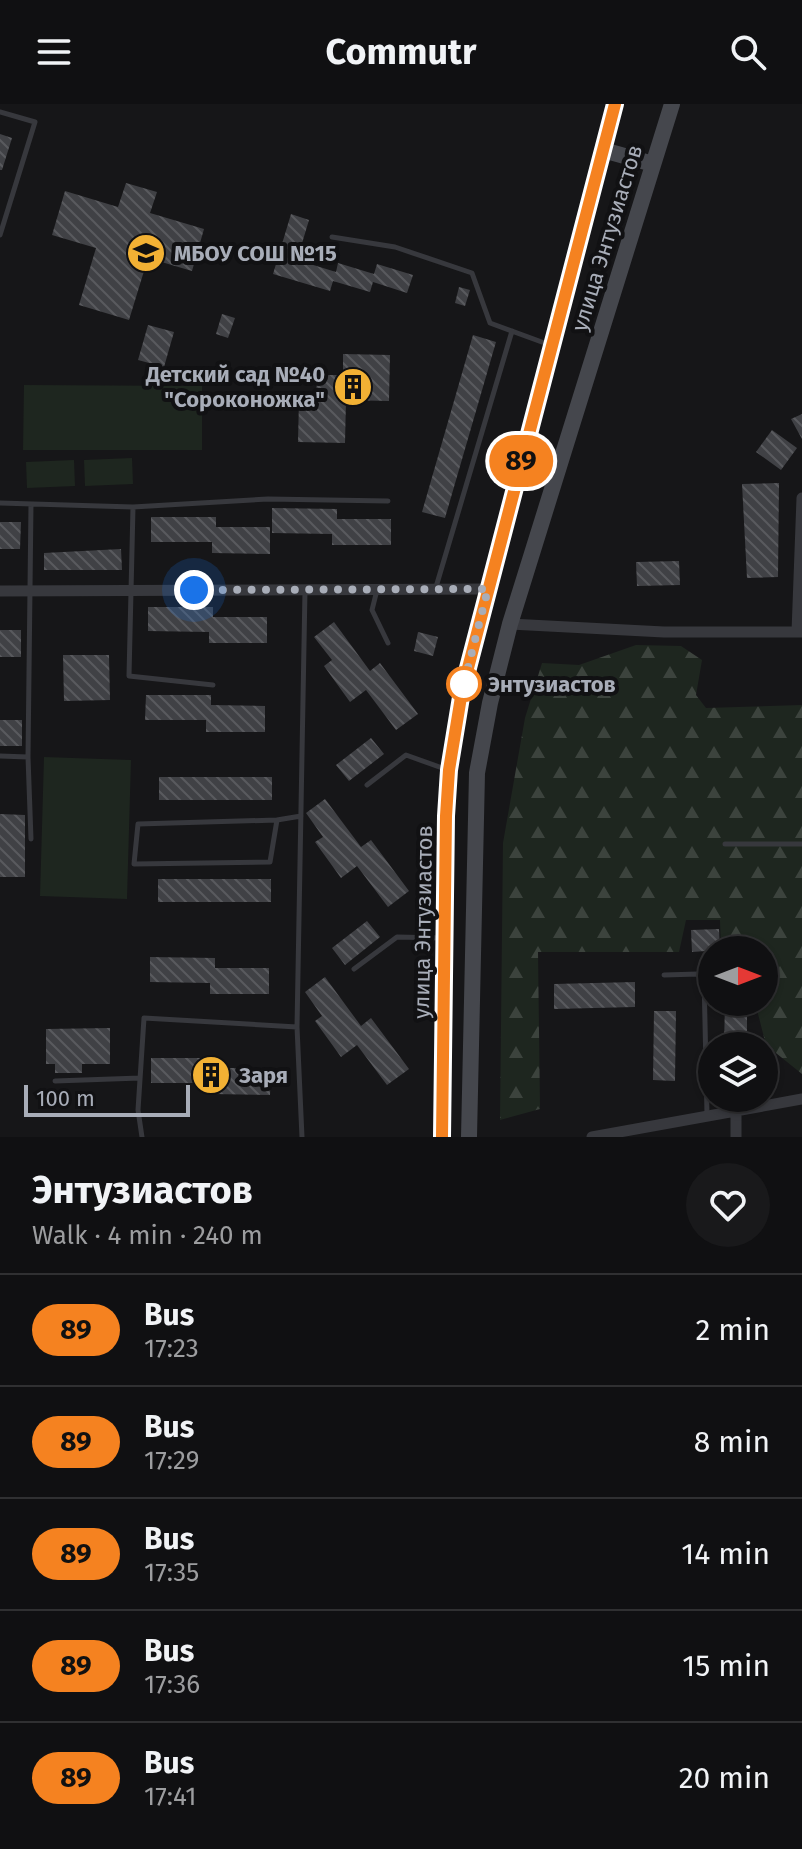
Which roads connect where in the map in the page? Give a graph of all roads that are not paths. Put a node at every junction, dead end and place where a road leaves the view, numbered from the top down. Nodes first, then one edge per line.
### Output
1 (615, 104) edge
2 (672, 104) edge
3 (0, 112) edge
4 (603, 150) junction
5 (653, 164) junction
6 (0, 235) edge
7 (332, 237) dead end
8 (512, 331) junction
9 (551, 345) junction
10 (802, 498) edge
11 (388, 501) dead end
12 (0, 503) edge
13 (31, 504) junction
14 (133, 507) junction
15 (801, 560) edge
16 (132, 589) junction
17 (377, 589) junction
18 (435, 589) junction
19 (488, 589) junction
20 (305, 590) junction
21 (0, 591) edge
22 (29, 591) junction
23 (510, 624) junction
24 (800, 632) edge
25 (388, 643) dead end
26 (213, 685) dead end
27 (0, 756) edge
28 (28, 757) junction
29 (449, 770) junction
30 (367, 785) dead end
31 (301, 816) junction
32 (277, 820) junction
33 (31, 839) dead end
34 (725, 844) dead end
35 (802, 844) edge
36 (444, 938) junction
37 (354, 969) dead end
38 (664, 975) dead end
39 (297, 1027) junction
40 (140, 1078) junction
41 (55, 1081) dead end
42 (802, 1099) edge
43 (778, 1103) edge
44 (724, 1112) edge
45 (736, 1112) edge
46 (707, 1115) junction
47 (615, 1135) edge
48 (142, 1137) edge
49 (302, 1137) edge
50 (442, 1137) edge
51 (469, 1137) edge
52 (592, 1137) edge
53 (736, 1137) edge

1 - 4 street, улица Энтузиастов
2 - 5 street, улица Энтузиастов
3 - 6 lane
4 - 5 street
4 - 9 street, улица Энтузиастов
5 - 23 street, улица Энтузиастов
7 - 8 lane
8 - 9 lane
8 - 18 lane
9 - 19 street, улица Энтузиастов
10 - 15 street
11 - 14 lane
12 - 13 lane
13 - 14 lane
13 - 22 lane
14 - 16 lane
15 - 24 street
16 - 20 street
16 - 22 street
16 - 26 lane
17 - 18 street
17 - 20 street
17 - 25 lane
18 - 19 street
19 - 29 street, улица Энтузиастов
20 - 31 lane
21 - 22 street
22 - 28 lane
23 - 24 street
23 - 51 street, улица Энтузиастов
27 - 28 lane
28 - 33 lane
29 - 30 lane
29 - 36 street, улица Энтузиастов
31 - 32 lane
31 - 39 lane
32 - 32 lane
34 - 35 lane
36 - 37 lane
36 - 50 street, улица Энтузиастов
38 - 46 lane
39 - 40 lane
39 - 49 lane
40 - 41 lane
40 - 48 lane
42 - 43 street
44 - 46 street
45 - 53 street
46 - 47 street
47 - 52 street

